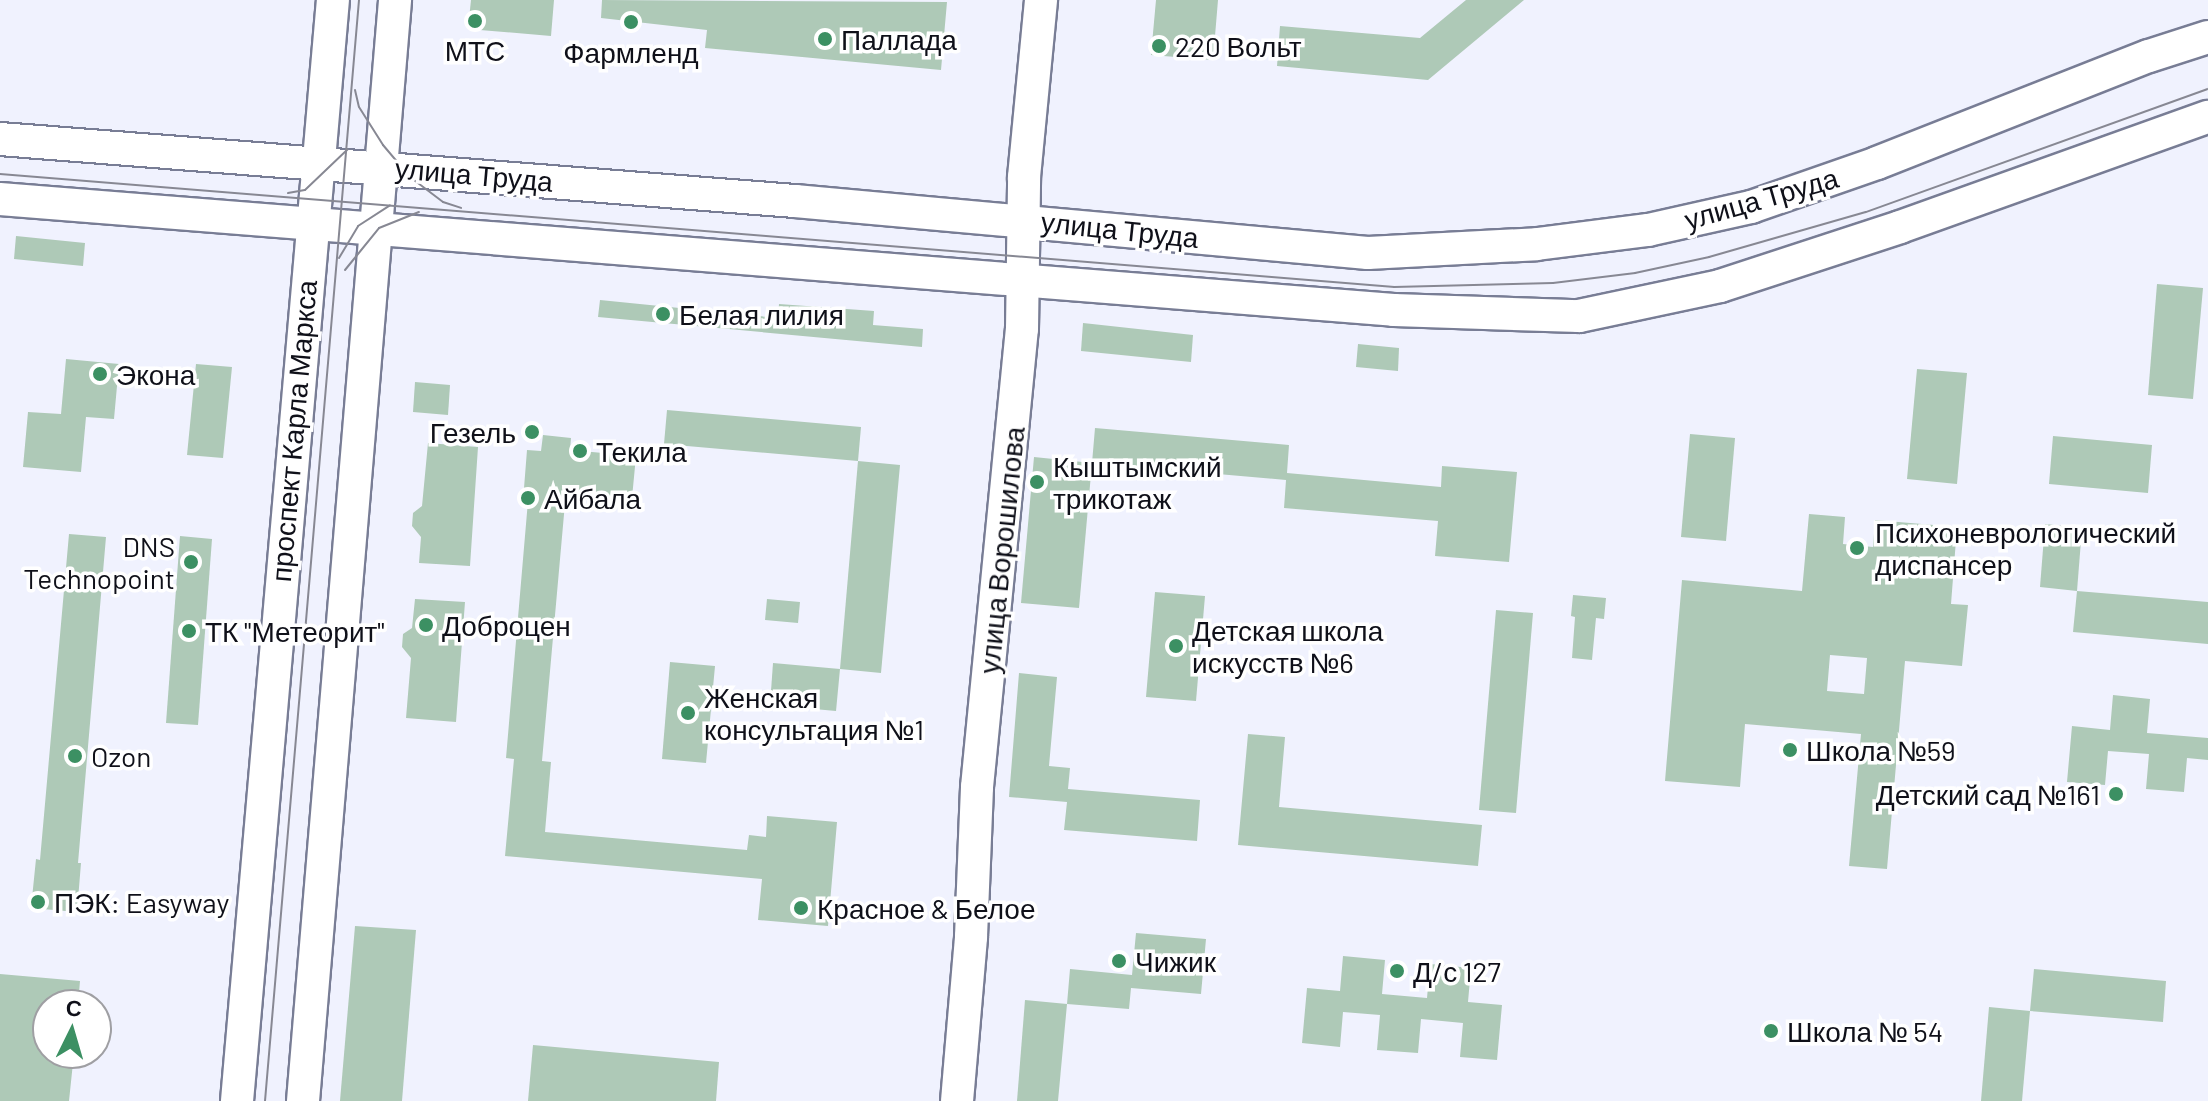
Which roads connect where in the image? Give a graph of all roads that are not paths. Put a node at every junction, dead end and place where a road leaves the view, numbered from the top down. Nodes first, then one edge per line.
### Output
1 (333, 0) edge
2 (395, 0) edge
3 (1041, 0) edge
4 (2208, 37) edge
5 (2208, 117) edge
6 (0, 139) edge
7 (318, 164) junction
8 (380, 167) junction
9 (0, 199) edge
10 (1023, 220) junction
11 (312, 223) junction
12 (376, 228) junction
13 (1023, 280) junction
14 (237, 1101) edge
15 (303, 1101) edge
16 (957, 1101) edge

1 - 7 main road, проспект Карла Маркса
2 - 8 main road
3 - 10 main road, улица Ворошилова
4 - 10 main road, улица Труда
5 - 13 main road, улица Труда
6 - 7 main road, улица Труда
7 - 8 main road, улица Труда
7 - 11 main road, проспект Карла Маркса
8 - 10 main road, улица Труда
8 - 12 main road
9 - 11 main road, улица Труда
10 - 13 main road, улица Ворошилова
11 - 12 main road, улица Труда
11 - 14 main road, проспект Карла Маркса
12 - 13 main road, улица Труда
12 - 15 main road
13 - 16 main road, улица Ворошилова

